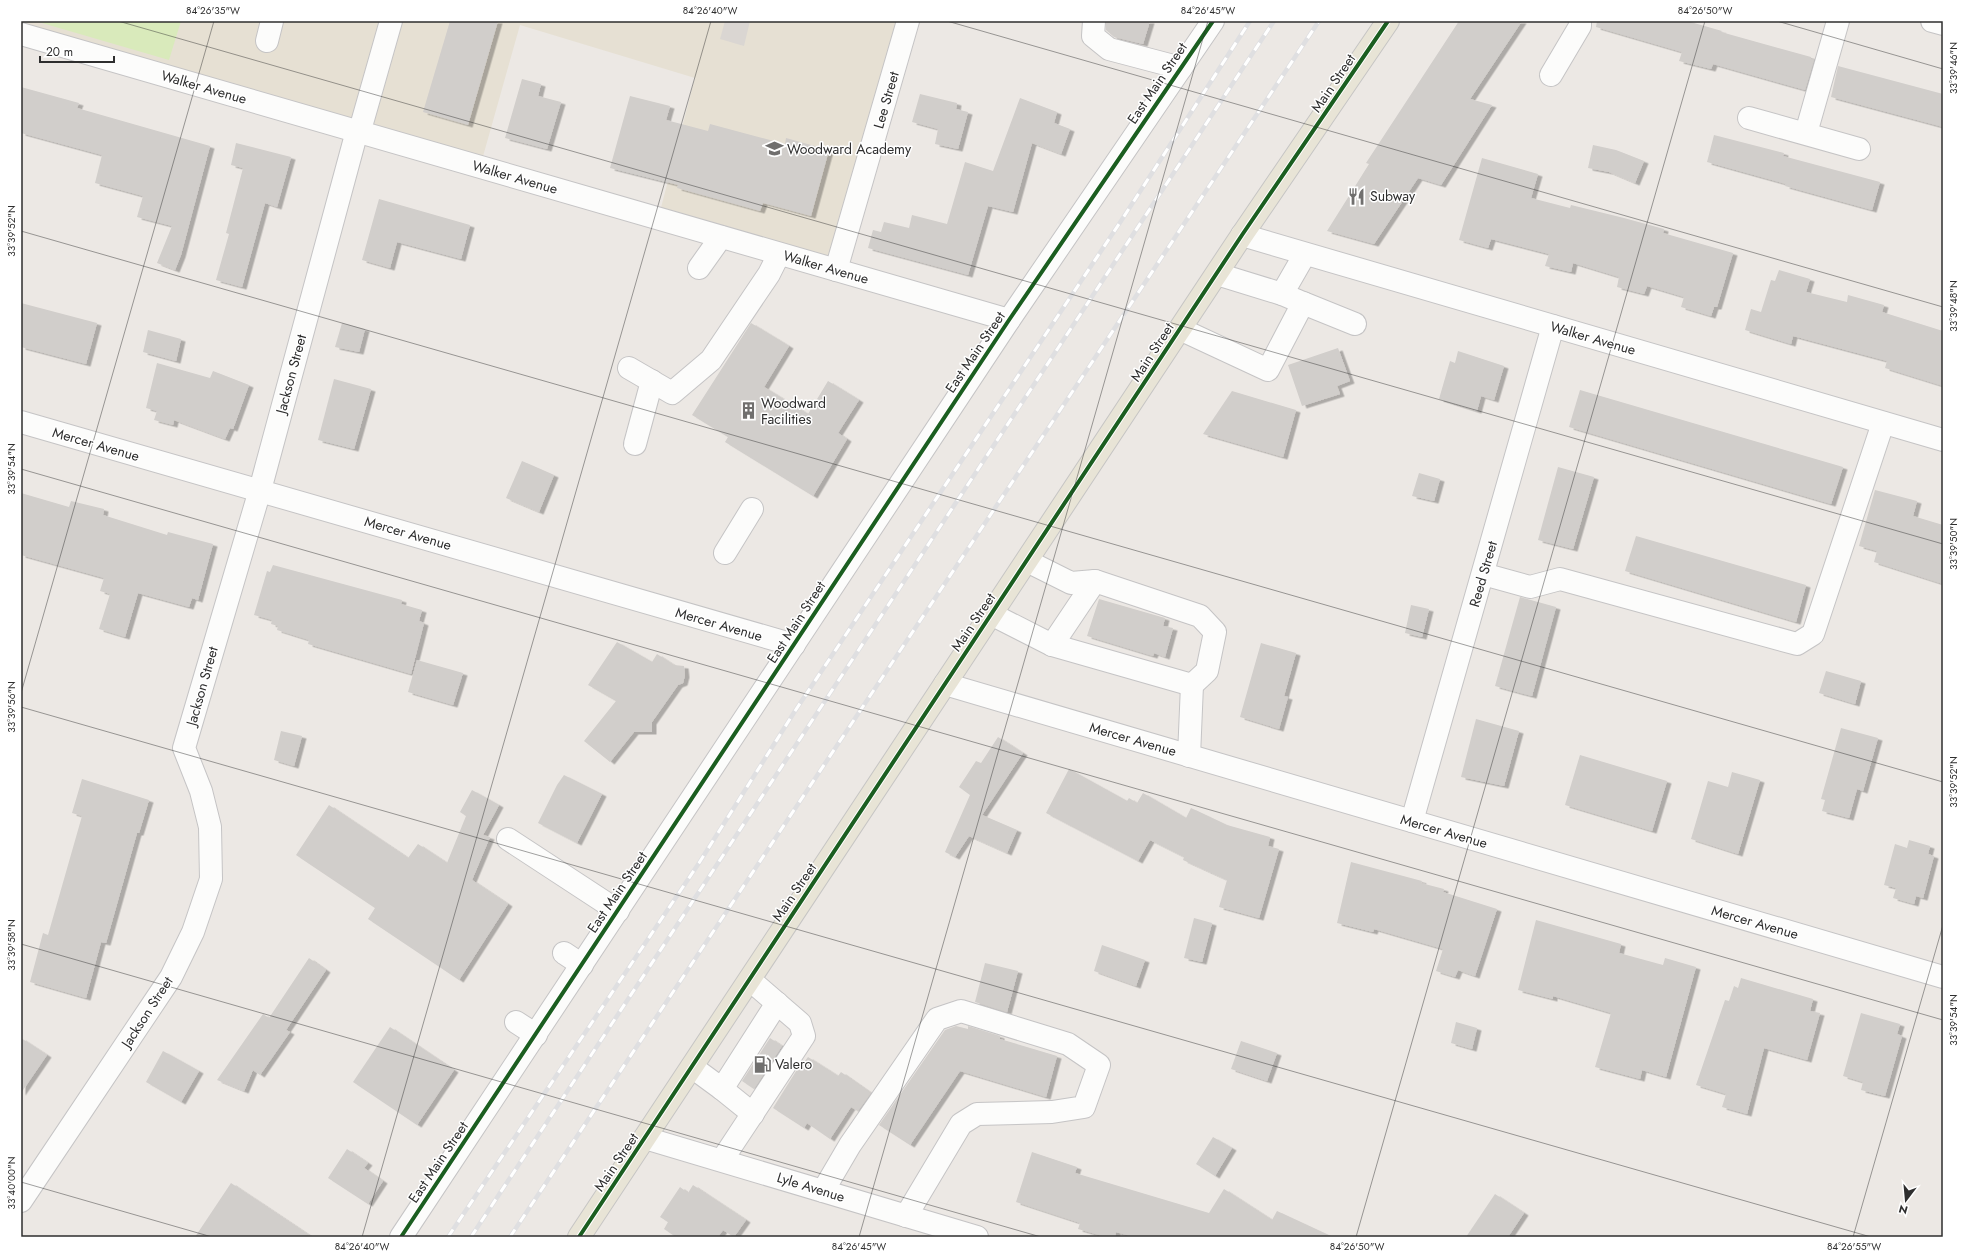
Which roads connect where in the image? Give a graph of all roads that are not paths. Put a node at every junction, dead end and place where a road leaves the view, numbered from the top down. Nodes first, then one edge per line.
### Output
1 (392, 21) edge
2 (908, 21) edge
3 (1094, 21) edge
4 (1213, 21) edge
5 (1388, 21) edge
6 (1580, 21) edge
7 (1838, 21) edge
8 (1932, 21) edge
9 (1943, 24) edge
10 (21, 34) edge
11 (1181, 68) junction
12 (1551, 74) dead end
13 (1749, 118) dead end
14 (359, 127) junction
15 (1806, 133) junction
16 (1859, 149) dead end
17 (1242, 235) junction
18 (721, 237) junction
19 (779, 254) junction
20 (1305, 254) junction
21 (699, 268) dead end
22 (836, 270) junction
23 (1217, 274) junction
24 (1282, 294) junction
25 (1303, 303) junction
26 (1009, 320) junction
27 (1355, 324) dead end
28 (1553, 326) junction
29 (1180, 329) junction
30 (629, 368) dead end
31 (652, 381) junction
32 (21, 422) edge
33 (1882, 423) junction
34 (1943, 440) edge
35 (635, 444) dead end
36 (260, 490) junction
37 (752, 509) dead end
38 (725, 553) dead end
39 (1027, 561) junction
40 (1483, 574) junction
41 (1095, 582) junction
42 (991, 614) junction
43 (794, 645) junction
44 (1052, 645) junction
45 (945, 684) junction
46 (1192, 685) junction
47 (1189, 756) junction
48 (1412, 821) junction
49 (508, 839) dead end
50 (618, 910) junction
51 (564, 953) dead end
52 (582, 965) junction
53 (1943, 977) edge
54 (750, 980) junction
55 (778, 1003) junction
56 (516, 1022) dead end
57 (536, 1035) junction
58 (692, 1067) junction
59 (722, 1089) junction
60 (753, 1114) junction
61 (645, 1138) junction
62 (722, 1160) junction
63 (823, 1191) junction
64 (22, 1197) edge
65 (906, 1216) junction
66 (401, 1237) edge
67 (579, 1237) edge
68 (977, 1237) edge

1 - 14 street, Jackson Street
2 - 22 street, Lee Street
3 - 11 street
4 - 11 street, East Main Street
5 - 17 main road, Main Street
6 - 12 street
7 - 15 street
8 - 9 street
10 - 14 street, Walker Avenue
11 - 26 street, East Main Street
13 - 15 street
14 - 18 street, Walker Avenue
14 - 36 street, Jackson Street
15 - 16 street
17 - 20 street, Walker Avenue
17 - 23 main road, Main Street
18 - 19 street, Walker Avenue
18 - 21 street
19 - 22 street, Walker Avenue
19 - 31 street
20 - 24 street
20 - 28 street, Walker Avenue
22 - 26 street, Walker Avenue
23 - 24 street
23 - 29 main road, Main Street
24 - 25 street
25 - 27 street
25 - 29 street
26 - 43 street, East Main Street
28 - 33 street, Walker Avenue
28 - 40 street, Reed Street
29 - 39 main road, Main Street
30 - 31 street
31 - 35 street
32 - 36 street, Mercer Avenue
33 - 34 street, Walker Avenue
33 - 40 street
36 - 43 street, Mercer Avenue
36 - 64 street, Jackson Street
37 - 38 street
39 - 41 street
39 - 42 main road, Main Street
40 - 48 street, Reed Street
41 - 44 street
41 - 46 street
42 - 44 street
42 - 45 main road, Main Street
43 - 50 street, East Main Street
44 - 46 street
45 - 47 street, Mercer Avenue
45 - 54 main road, Main Street
46 - 47 street
47 - 48 street, Mercer Avenue
48 - 53 street, Mercer Avenue
49 - 50 street
50 - 52 street, East Main Street
51 - 52 street
52 - 57 street, East Main Street
54 - 55 street
54 - 58 main road, Main Street
55 - 59 street
55 - 60 street
56 - 57 street
57 - 66 street, East Main Street
58 - 59 street
58 - 61 main road, Main Street
59 - 60 street
60 - 62 street
61 - 62 street, Lyle Avenue
61 - 67 main road, Main Street
62 - 63 street, Lyle Avenue
63 - 65 street, Lyle Avenue
63 - 65 street
65 - 68 street, Lyle Avenue

